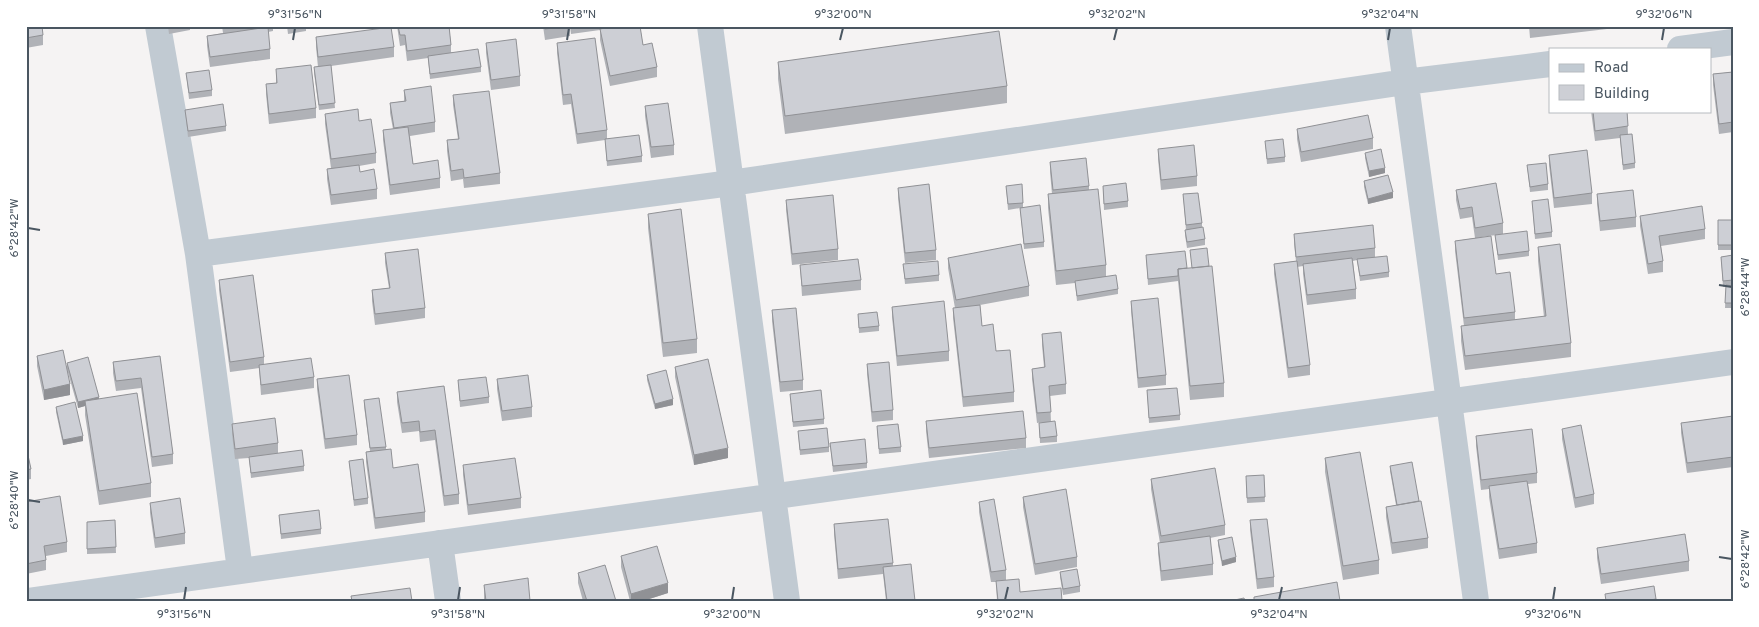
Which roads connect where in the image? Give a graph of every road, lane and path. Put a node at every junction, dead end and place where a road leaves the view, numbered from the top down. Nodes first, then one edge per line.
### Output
1 (158, 26) edge
2 (710, 26) edge
3 (1398, 26) edge
4 (1733, 42) edge
5 (1688, 48) edge
6 (1549, 64) edge
7 (1405, 82) junction
8 (731, 183) junction
9 (198, 254) junction
10 (1733, 362) edge
11 (1450, 401) junction
12 (773, 496) junction
13 (440, 543) junction
14 (240, 570) junction
15 (117, 594) edge
16 (26, 601) edge
17 (448, 601) edge
18 (787, 601) edge
19 (1476, 601) edge

1 - 9 street
2 - 8 street
3 - 7 street
4 - 5 street
6 - 7 street
7 - 8 street
7 - 11 street
8 - 9 street
8 - 12 street
9 - 14 street
10 - 11 street
11 - 12 street
11 - 19 street
12 - 13 street
12 - 18 street
13 - 14 street
13 - 17 street
14 - 15 street
15 - 16 street

